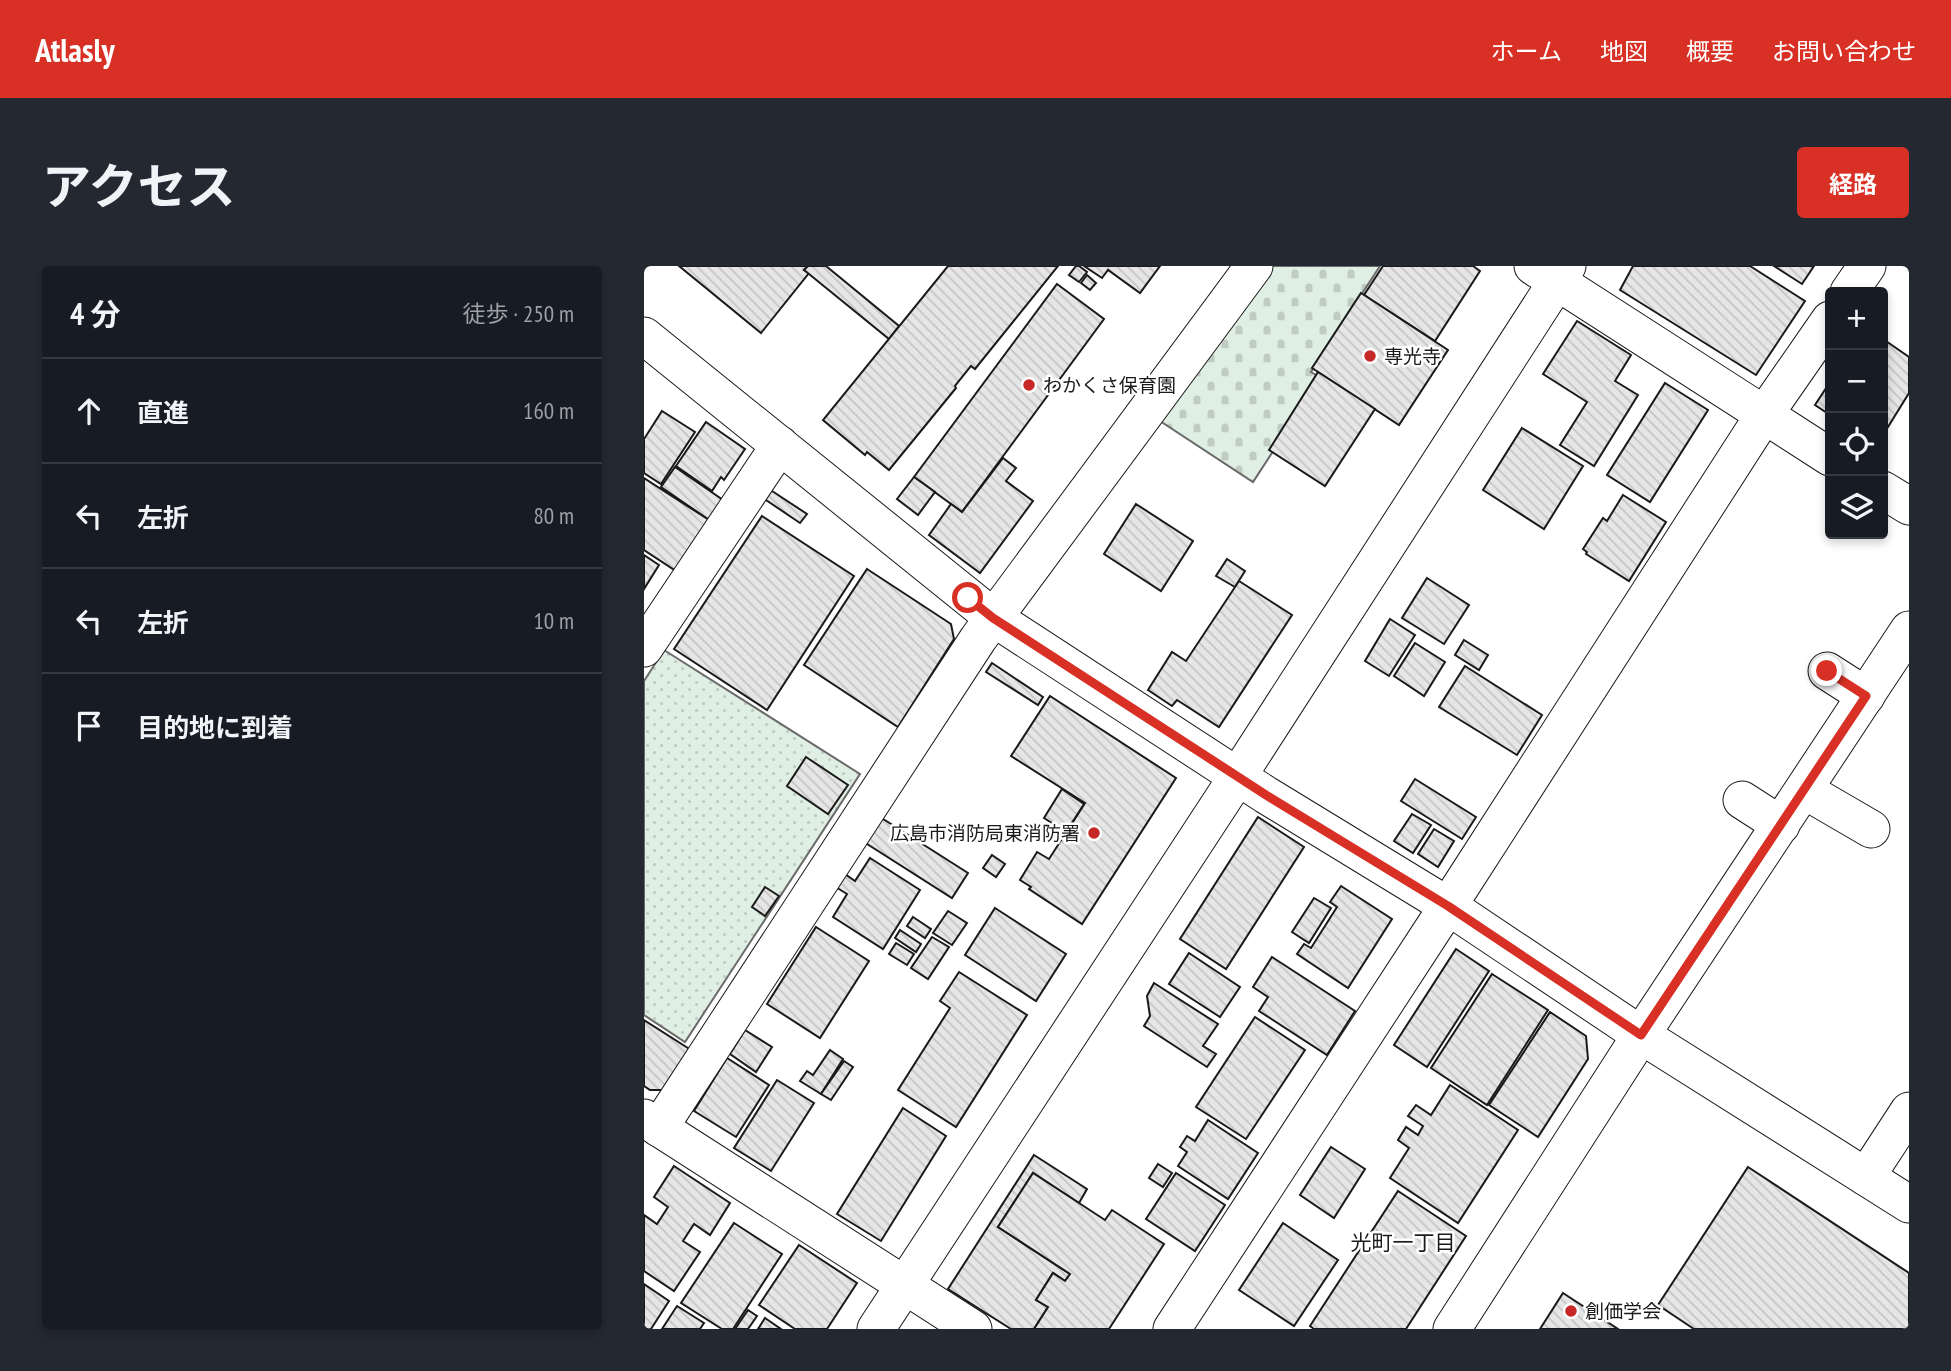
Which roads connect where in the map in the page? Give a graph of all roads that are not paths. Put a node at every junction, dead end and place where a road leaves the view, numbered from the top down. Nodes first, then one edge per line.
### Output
1 (1254, 266) edge
2 (1867, 266) edge
3 (1553, 271) edge
4 (1852, 287) edge
5 (1825, 327) edge
6 (644, 336) edge
7 (1764, 415) junction
8 (780, 445) junction
9 (1825, 454) edge
10 (1888, 493) edge
11 (1909, 506) edge
12 (993, 618) junction
13 (644, 648) edge
14 (1903, 652) edge
15 (1827, 671) dead end
16 (1866, 696) junction
17 (1238, 777) junction
18 (1804, 790) junction
19 (1742, 800) dead end
20 (1781, 825) junction
21 (1871, 829) dead end
22 (1448, 906) junction
23 (1641, 1035) junction
24 (1909, 1111) edge
25 (651, 1123) edge
26 (1866, 1177) junction
27 (1909, 1204) edge
28 (904, 1285) junction
29 (876, 1329) edge
30 (973, 1329) edge
31 (1172, 1329) edge
32 (1452, 1329) edge

1 - 12 street
2 - 4 street
3 - 7 street
3 - 17 street
5 - 7 street
6 - 8 street
7 - 9 street
7 - 22 street
8 - 12 street
8 - 13 street
10 - 11 street
12 - 17 street
12 - 25 street
14 - 16 street
15 - 16 street
16 - 18 street
17 - 22 street
17 - 28 street
18 - 20 street
18 - 21 street
19 - 20 street
20 - 23 street
22 - 23 street
22 - 31 street
23 - 26 street
23 - 32 street
24 - 26 street
25 - 28 street
26 - 27 street
28 - 29 street
28 - 30 street

